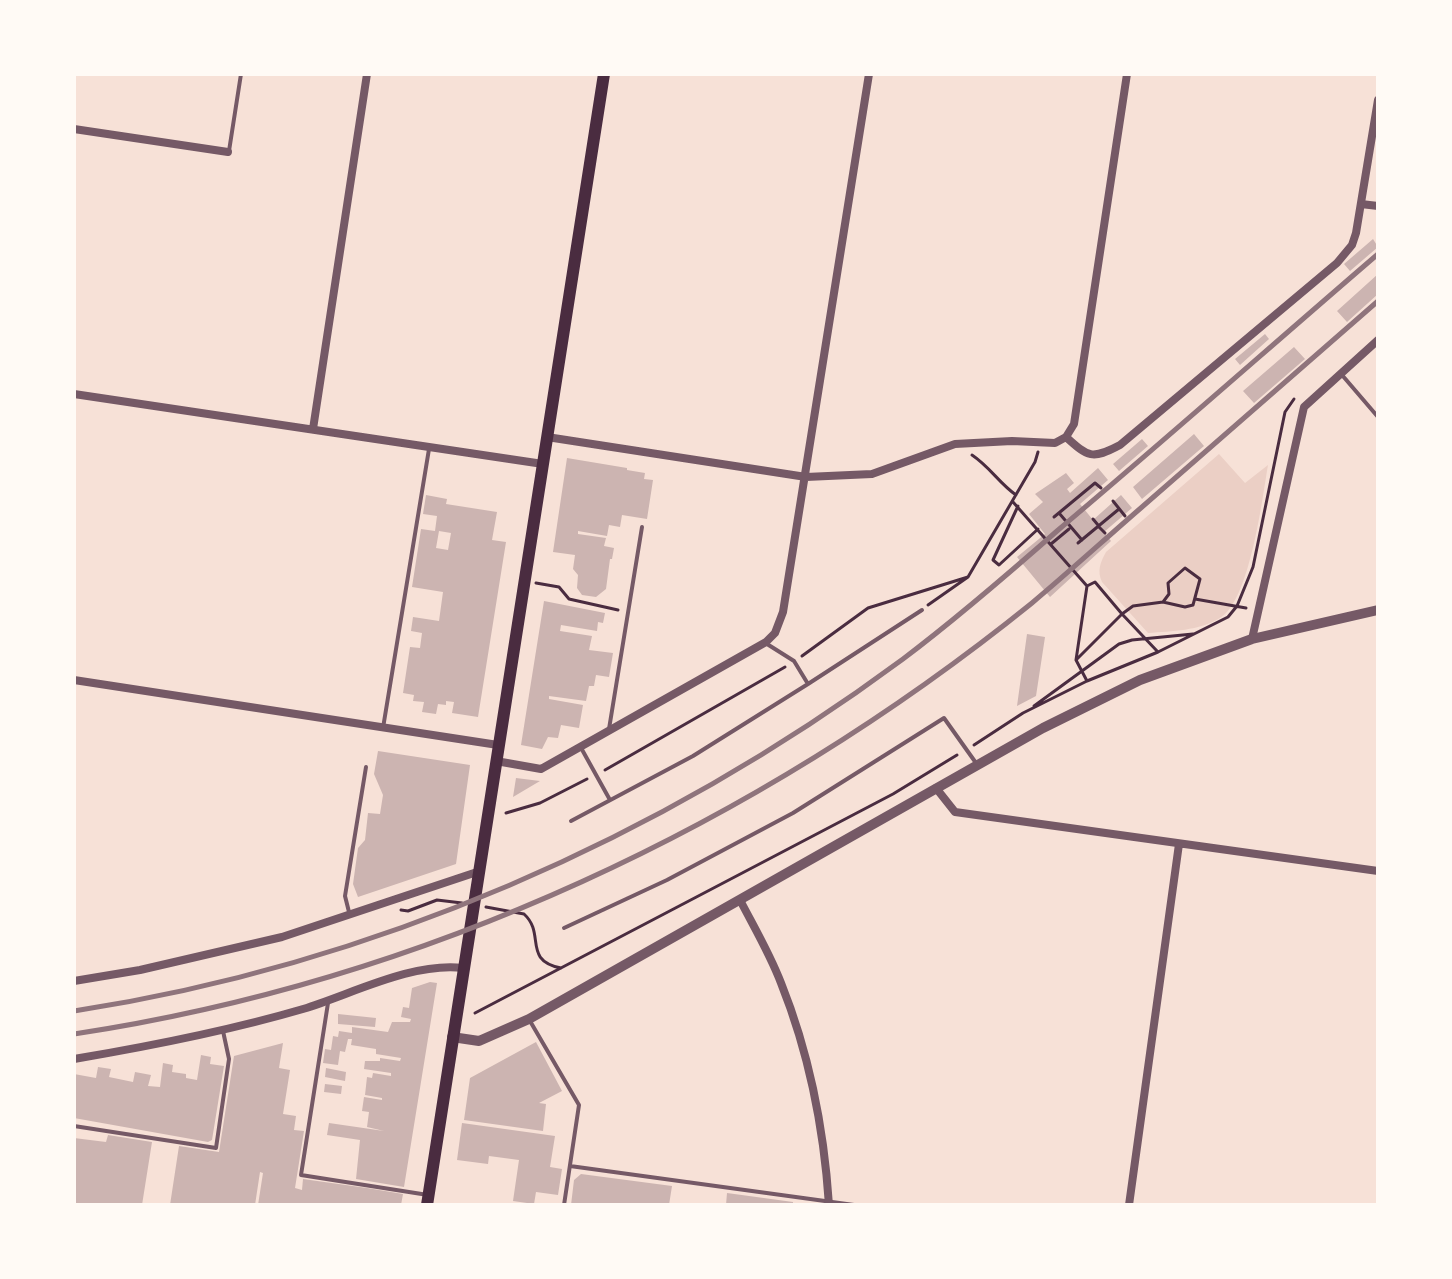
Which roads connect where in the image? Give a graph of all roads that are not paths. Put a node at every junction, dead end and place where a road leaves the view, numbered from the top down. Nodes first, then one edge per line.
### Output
1 (241, 74) edge
2 (367, 74) edge
3 (604, 74) edge
4 (869, 74) edge
5 (1127, 74) edge
6 (1378, 100) edge
7 (74, 129) edge
8 (228, 152) joint
9 (1361, 204) junction
10 (1378, 206) edge
11 (1378, 340) edge
12 (1341, 374) junction
13 (74, 394) edge
14 (1378, 417) edge
15 (313, 429) junction
16 (547, 437) junction
17 (1066, 437) junction
18 (429, 447) junction
19 (543, 464) junction
20 (806, 477) junction
21 (642, 527) dead end
22 (922, 610) road end
23 (1378, 610) edge
24 (1252, 639) junction
25 (766, 642) junction
26 (74, 680) edge
27 (808, 684) junction
28 (383, 728) junction
29 (609, 729) junction
30 (498, 745) junction
31 (580, 746) junction
32 (496, 761) junction
33 (978, 765) junction
34 (366, 767) dead end
35 (936, 788) junction
36 (610, 800) junction
37 (571, 821) dead end
38 (1179, 844) junction
39 (1378, 871) edge
40 (477, 872) junction
41 (740, 900) junction
42 (350, 915) junction
43 (564, 928) dead end
44 (463, 968) junction
45 (74, 981) edge
46 (329, 1000) junction
47 (529, 1019) junction
48 (223, 1031) junction
49 (452, 1037) junction
50 (74, 1059) edge
51 (74, 1126) edge
52 (570, 1166) junction
53 (427, 1200) edge
54 (829, 1203) edge
55 (564, 1205) edge
56 (854, 1205) edge
57 (1129, 1205) edge

1 - 8 lane
2 - 15 street
3 - 16 main road
4 - 20 street
5 - 17 street
6 - 9 street
7 - 8 street
9 - 10 street
9 - 17 street
11 - 12 street
12 - 14 lane
12 - 24 street
13 - 15 street
15 - 18 street
16 - 19 main road
16 - 20 street
17 - 20 street
18 - 19 street
18 - 28 lane
19 - 30 main road
20 - 25 street
21 - 29 lane
22 - 27 lane
23 - 24 street
24 - 33 street
25 - 27 lane
25 - 29 street
26 - 28 street
27 - 36 lane
28 - 30 street
29 - 31 street
30 - 32 main road
31 - 32 street
31 - 36 lane
32 - 40 main road
33 - 35 street
33 - 43 lane
34 - 42 lane
35 - 38 street
35 - 41 street
36 - 37 lane
38 - 39 street
38 - 57 street
40 - 42 street
40 - 44 main road
41 - 47 street
41 - 54 street
42 - 45 street
44 - 46 street
44 - 49 main road
46 - 48 street
46 - 53 lane
47 - 49 street
47 - 52 lane
48 - 50 street
48 - 51 lane
49 - 53 main road
52 - 54 lane
52 - 55 lane
54 - 56 lane

